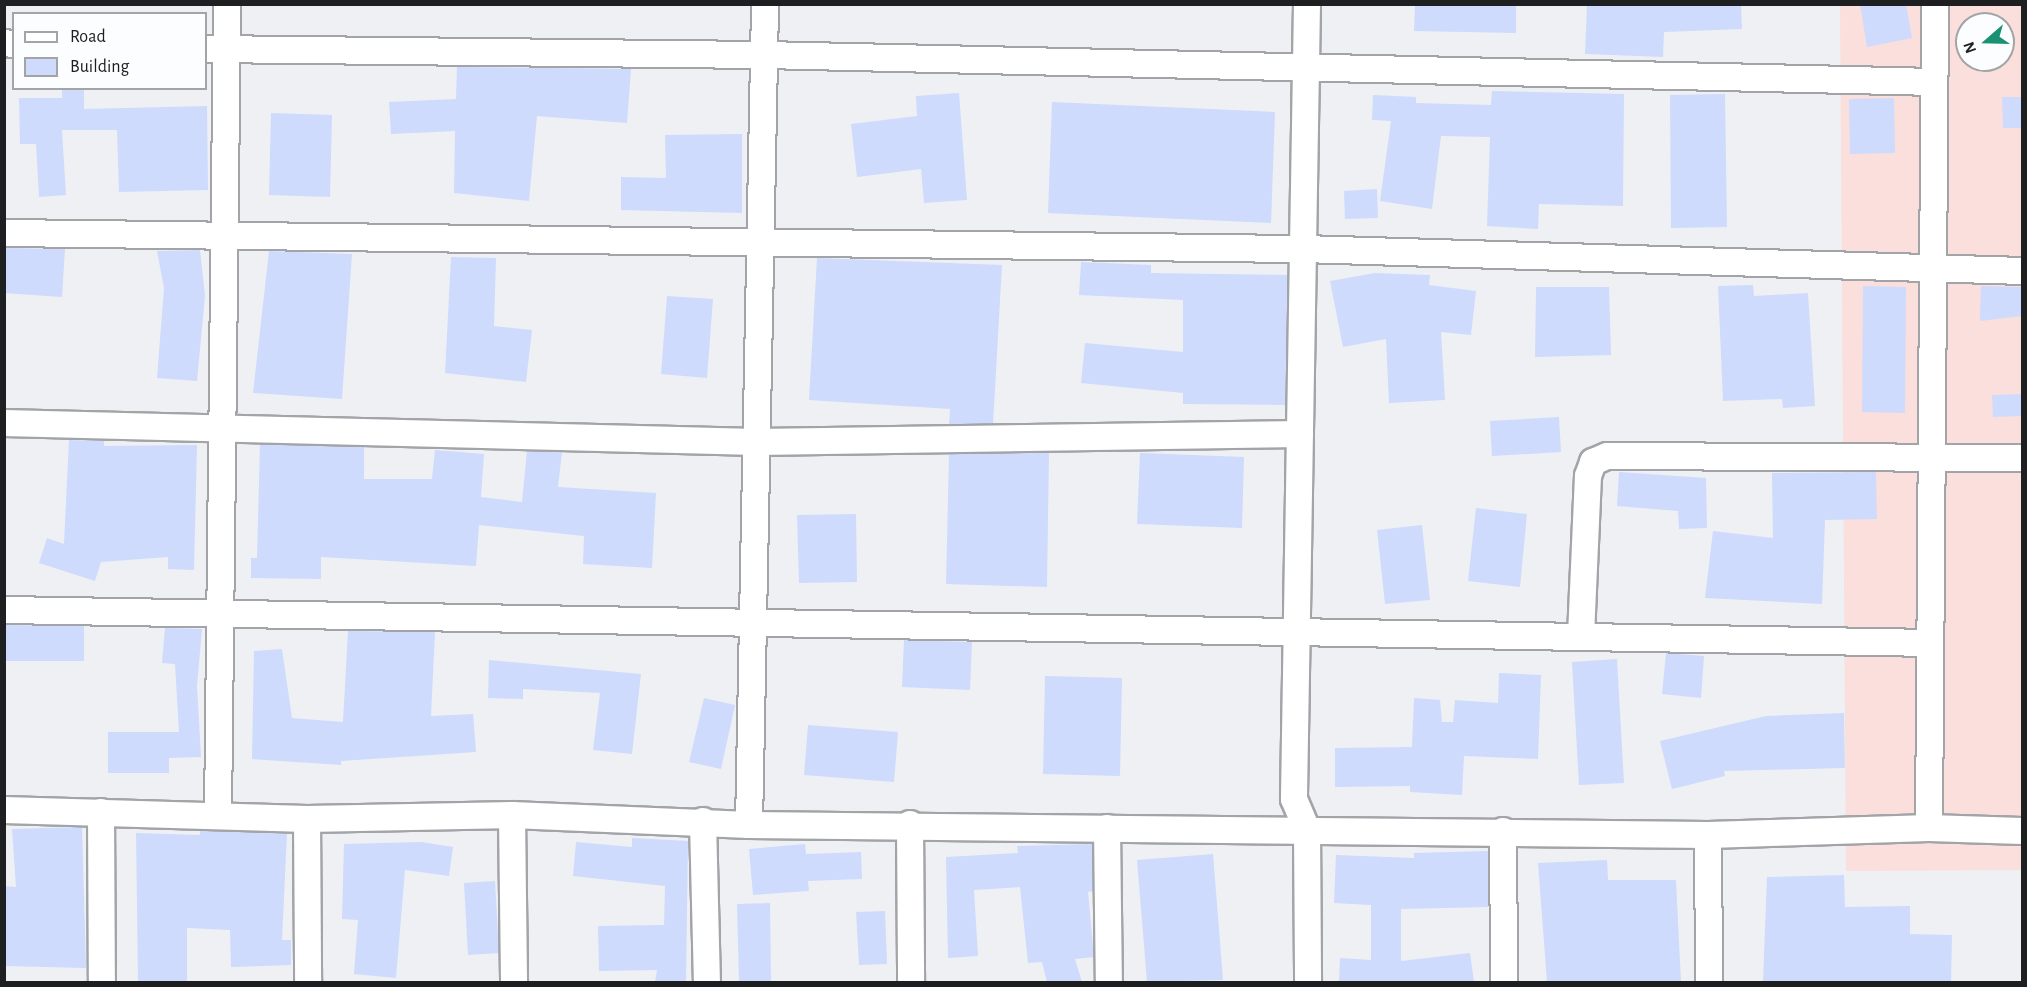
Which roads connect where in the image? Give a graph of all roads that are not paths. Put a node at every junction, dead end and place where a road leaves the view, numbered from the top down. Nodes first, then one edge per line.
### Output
1 (227, 4) edge
2 (765, 4) edge
3 (1307, 4) edge
4 (1935, 4) edge
5 (216, 49) edge
6 (764, 55) junction
7 (1306, 68) junction
8 (1934, 82) junction
9 (4, 233) edge
10 (224, 234) junction
11 (761, 242) junction
12 (1303, 249) junction
13 (1932, 268) junction
14 (2022, 271) edge
15 (4, 423) edge
16 (220, 429) junction
17 (1300, 435) junction
18 (757, 442) junction
19 (1930, 456) junction
20 (2022, 458) edge
21 (4, 610) edge
22 (218, 615) junction
23 (754, 625) junction
24 (1297, 630) junction
25 (1581, 636) junction
26 (1929, 643) junction
27 (4, 810) edge
28 (101, 812) junction
29 (512, 815) junction
30 (219, 816) junction
31 (307, 819) junction
32 (703, 821) junction
33 (910, 824) junction
34 (749, 825) junction
35 (1107, 828) junction
36 (1929, 828) junction
37 (1307, 829) junction
38 (1503, 831) junction
39 (2022, 831) edge
40 (1708, 835) junction
41 (102, 982) edge
42 (308, 982) edge
43 (514, 982) edge
44 (707, 982) edge
45 (911, 982) edge
46 (1109, 982) edge
47 (1308, 982) edge
48 (1504, 982) edge
49 (1709, 982) edge

1 - 5 street
2 - 6 street
3 - 7 street
4 - 8 street
5 - 6 street
5 - 10 street
6 - 7 street
6 - 11 street
7 - 8 street
7 - 12 street
8 - 13 street
9 - 10 street
10 - 11 street
10 - 16 street
11 - 12 street
11 - 18 street
12 - 13 street
12 - 17 street
13 - 14 street
13 - 19 street
15 - 16 street
16 - 18 street
16 - 22 street
17 - 18 street
17 - 24 street
18 - 23 street
19 - 20 street
19 - 25 street
19 - 26 street
21 - 22 street
22 - 23 street
22 - 30 street
23 - 24 street
23 - 34 street
24 - 25 street
24 - 37 street
25 - 26 street
26 - 36 street
27 - 28 street
28 - 30 street
28 - 41 street
29 - 31 street
29 - 32 street
29 - 43 street
30 - 31 street
31 - 42 street
32 - 34 street
32 - 44 street
33 - 34 street
33 - 35 street
33 - 45 street
35 - 37 street
35 - 46 street
36 - 39 street
36 - 40 street
37 - 38 street
37 - 47 street
38 - 40 street
38 - 48 street
40 - 49 street

